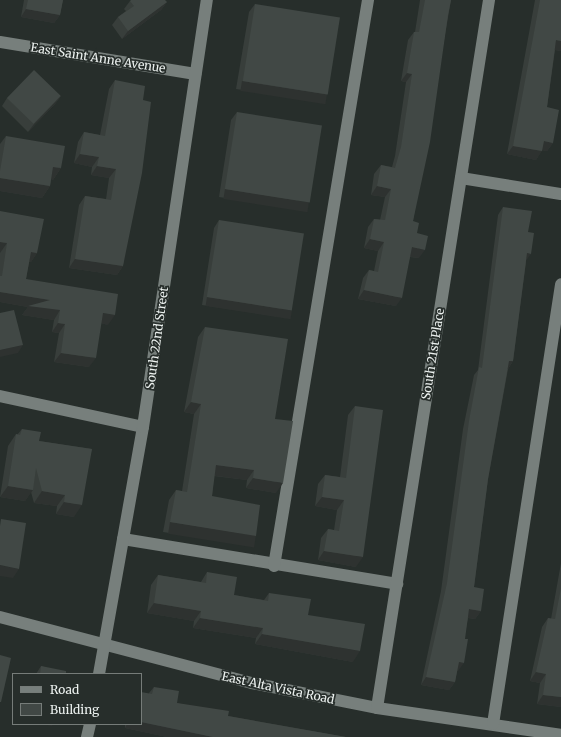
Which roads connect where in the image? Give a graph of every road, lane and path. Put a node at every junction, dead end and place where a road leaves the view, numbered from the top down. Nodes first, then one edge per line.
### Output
1 (207, 0) edge
2 (368, 0) edge
3 (489, 0) edge
4 (0, 42) edge
5 (195, 74) junction
6 (461, 178) junction
7 (561, 194) edge
8 (561, 284) edge
9 (0, 396) edge
10 (143, 427) junction
11 (123, 539) junction
12 (274, 566) junction
13 (397, 584) junction
14 (0, 617) edge
15 (105, 642) junction
16 (99, 673) edge
17 (377, 708) junction
18 (494, 724) junction
19 (90, 725) edge
20 (561, 735) edge
21 (87, 737) edge

1 - 5 street, South 22nd Street
2 - 12 street
3 - 6 street, South 21st Place
4 - 5 street, East Saint Anne Avenue
5 - 10 street, South 22nd Street
6 - 7 street
6 - 13 street, South 21st Place
8 - 18 street
9 - 10 street
10 - 11 street, South 22nd Street
11 - 12 street
11 - 15 street, South 22nd Street
12 - 13 street
13 - 17 street, South 21st Place
14 - 15 street, East Alta Vista Road
15 - 16 street, South 22nd Street
15 - 17 street, East Alta Vista Road
17 - 18 street, East Alta Vista Road
18 - 20 street, East Alta Vista Road
19 - 21 street

